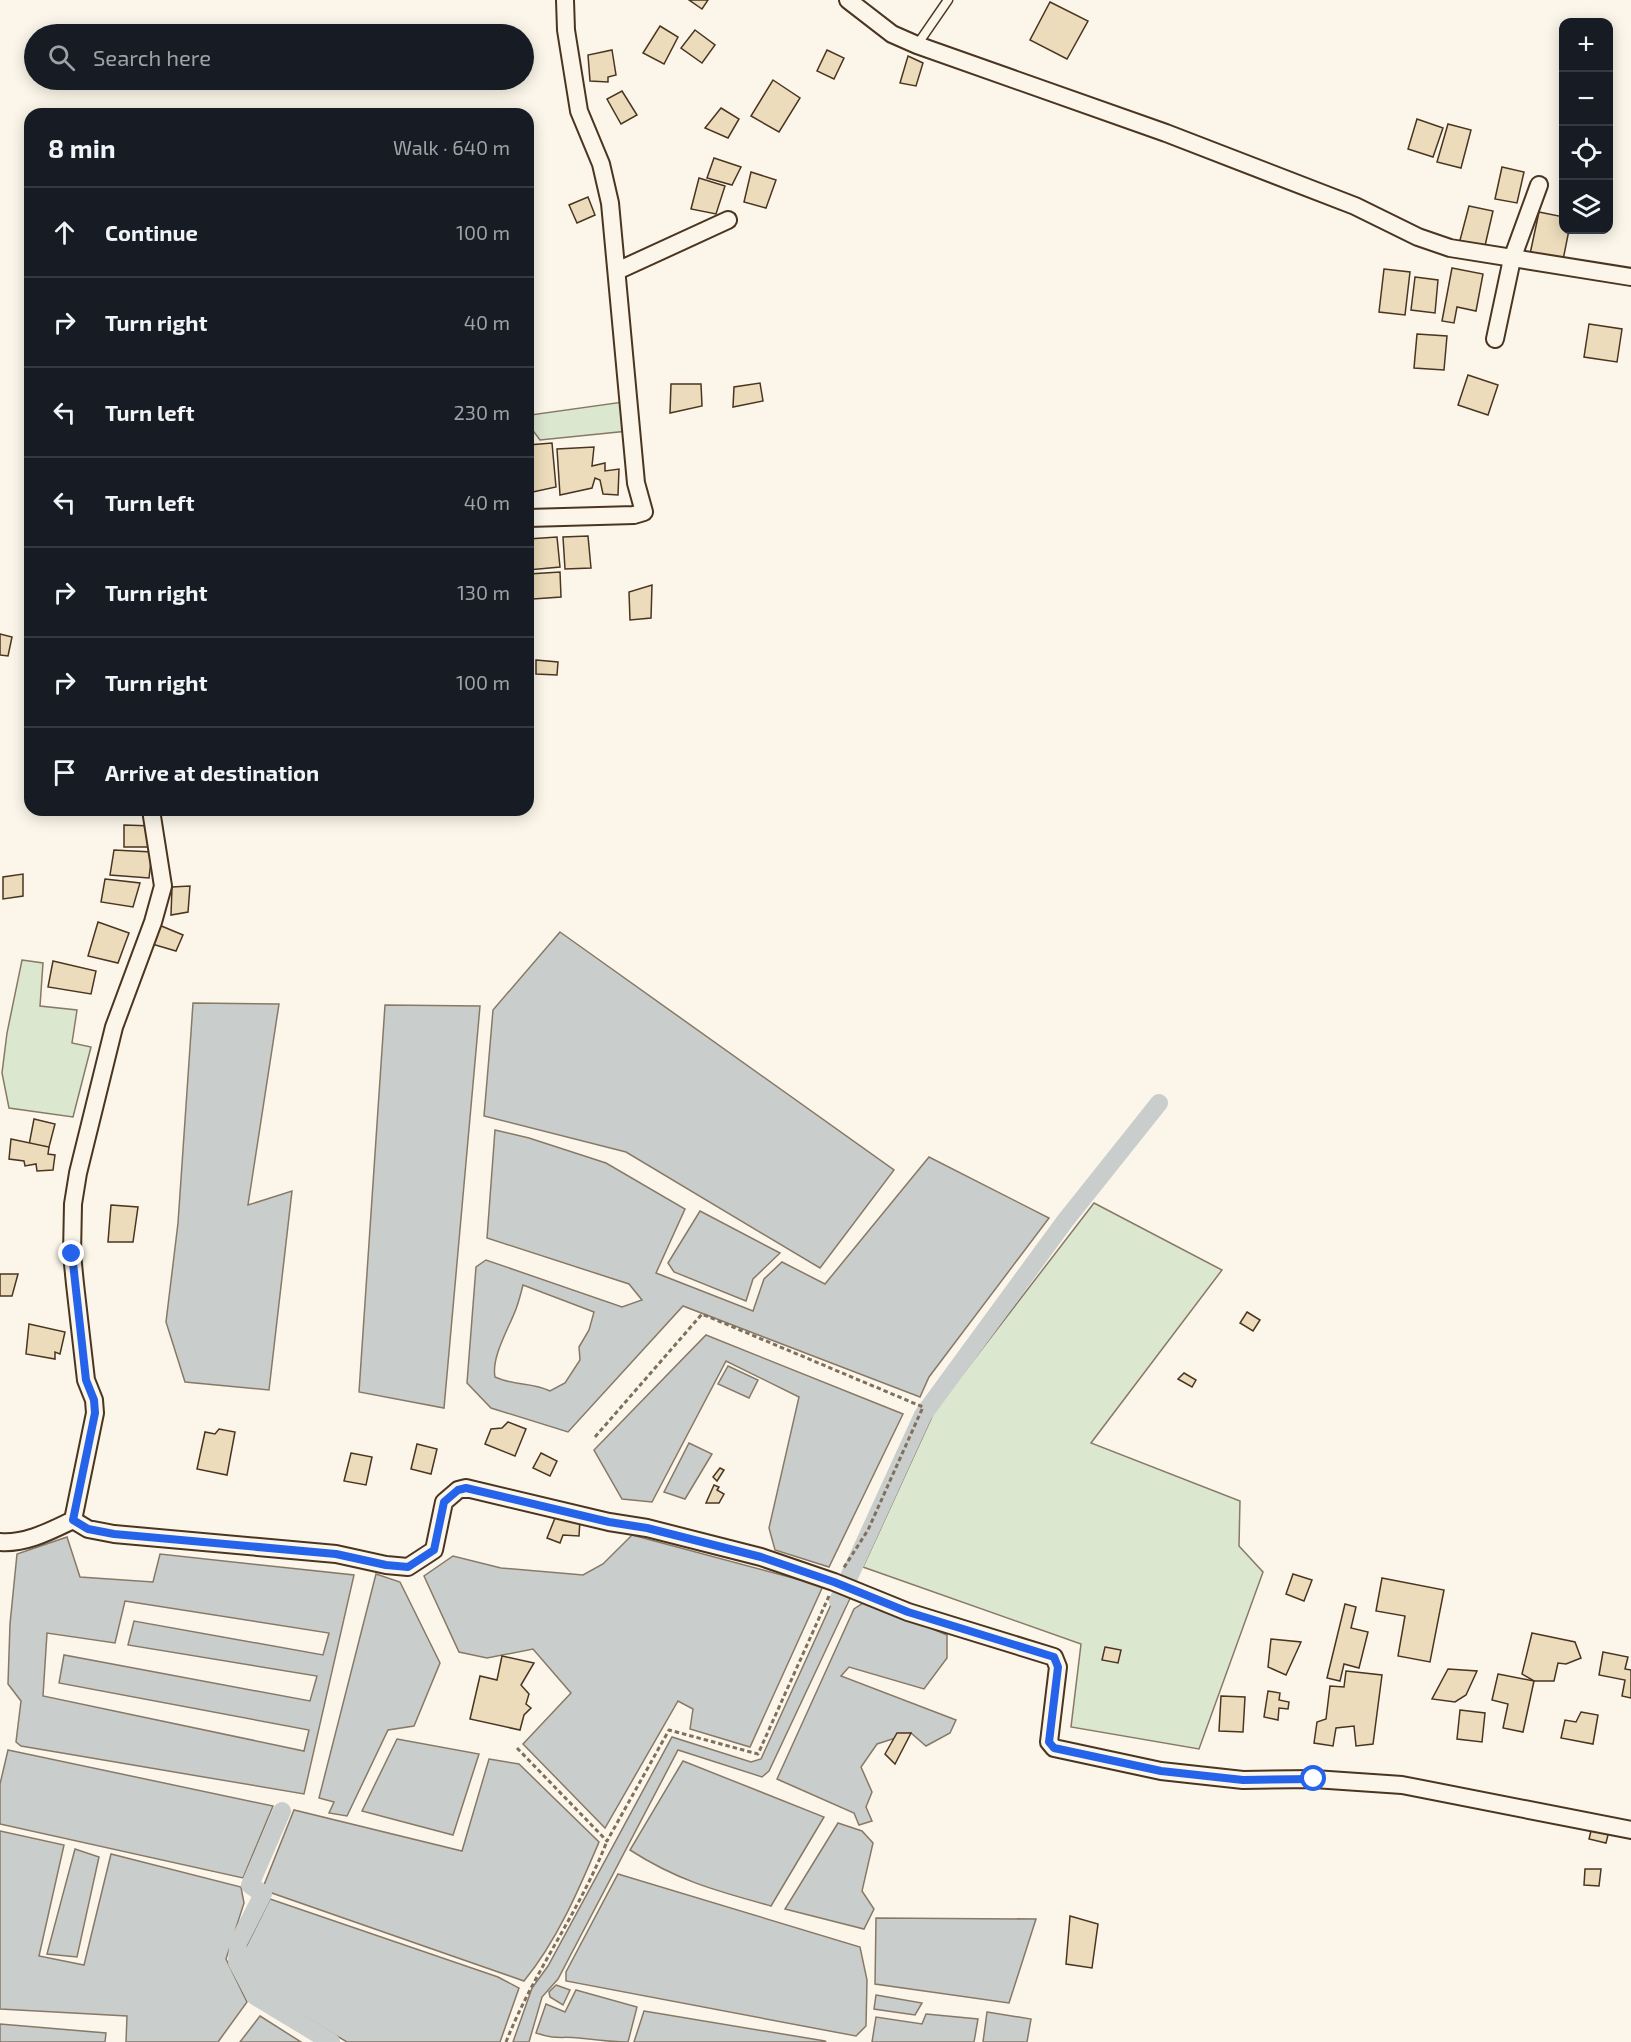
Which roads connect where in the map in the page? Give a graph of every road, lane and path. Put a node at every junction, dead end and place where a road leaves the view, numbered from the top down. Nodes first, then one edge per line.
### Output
1 (565, 0) edge
2 (848, 0) edge
3 (948, 0) edge
4 (917, 45) junction
5 (1539, 185) dead end
6 (728, 220) dead end
7 (1512, 259) junction
8 (617, 271) junction
9 (1631, 277) edge
10 (1495, 339) dead end
11 (534, 518) edge
12 (152, 816) edge
13 (73, 1520) junction
14 (0, 1542) edge
15 (1631, 1830) edge
16 (607, 1842) dead end
17 (506, 2042) edge

1 - 8 street
2 - 4 street
3 - 4 lane
4 - 7 street
5 - 7 street
6 - 8 street
7 - 9 street
7 - 10 street
8 - 11 street
12 - 13 street
13 - 14 street
13 - 15 street
16 - 17 path

